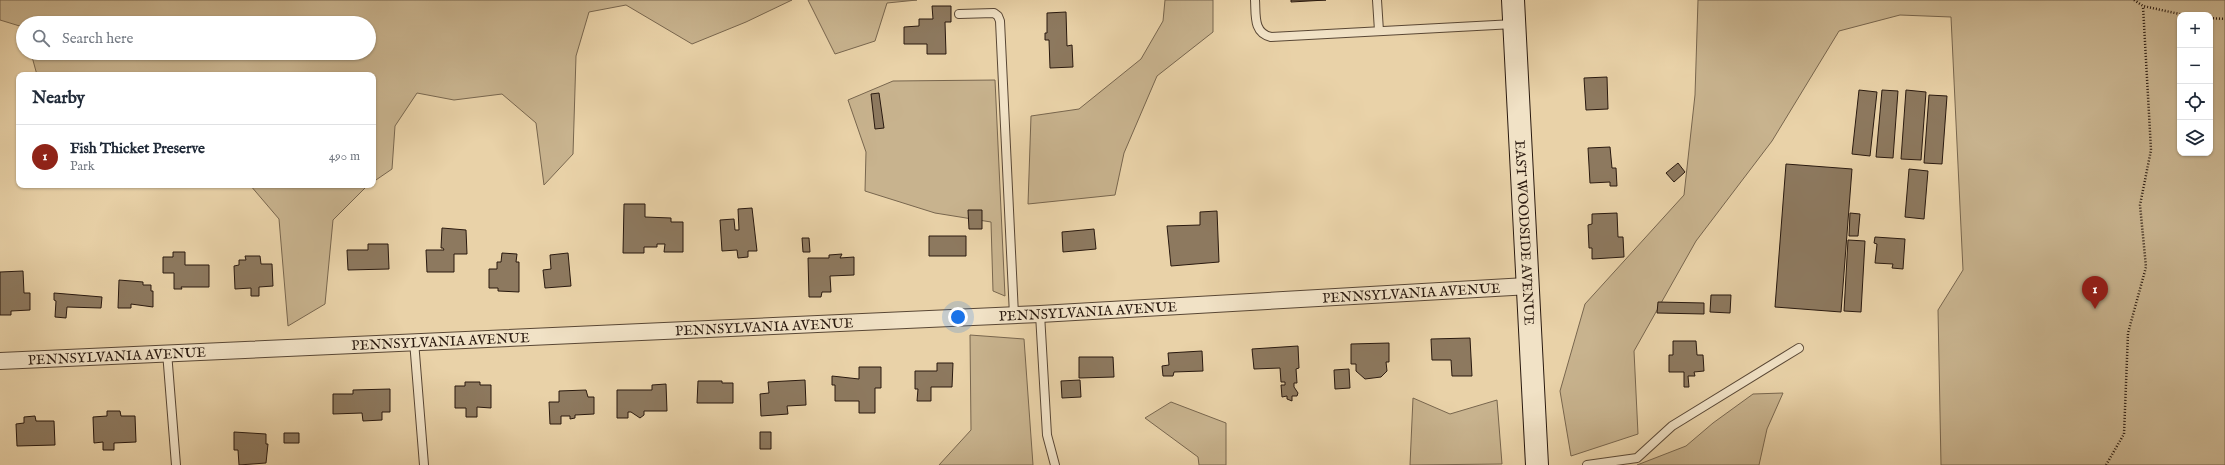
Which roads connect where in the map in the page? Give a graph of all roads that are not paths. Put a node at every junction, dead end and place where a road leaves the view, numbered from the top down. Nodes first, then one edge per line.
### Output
1 (1255, 0) edge
2 (1377, 0) edge
3 (1513, 0) edge
4 (959, 14) dead end
5 (1515, 24) junction
6 (1379, 31) junction
7 (1528, 286) junction
8 (1040, 314) junction
9 (1014, 315) junction
10 (414, 341) junction
11 (1799, 348) dead end
12 (167, 352) junction
13 (0, 361) edge
14 (176, 465) edge
15 (424, 465) edge
16 (1055, 465) edge
17 (1537, 465) edge
18 (1587, 465) edge

1 - 6 lane
2 - 6 lane
3 - 5 main road, EAST WOODSIDE AVENUE
4 - 9 lane
5 - 6 lane
5 - 7 main road, EAST WOODSIDE AVENUE
7 - 8 street, PENNSYLVANIA AVENUE
7 - 17 main road, EAST WOODSIDE AVENUE
8 - 9 street, PENNSYLVANIA AVENUE
8 - 16 lane
9 - 10 street, PENNSYLVANIA AVENUE
10 - 12 street, PENNSYLVANIA AVENUE
10 - 15 lane
11 - 18 lane
12 - 13 street, PENNSYLVANIA AVENUE
12 - 14 lane

